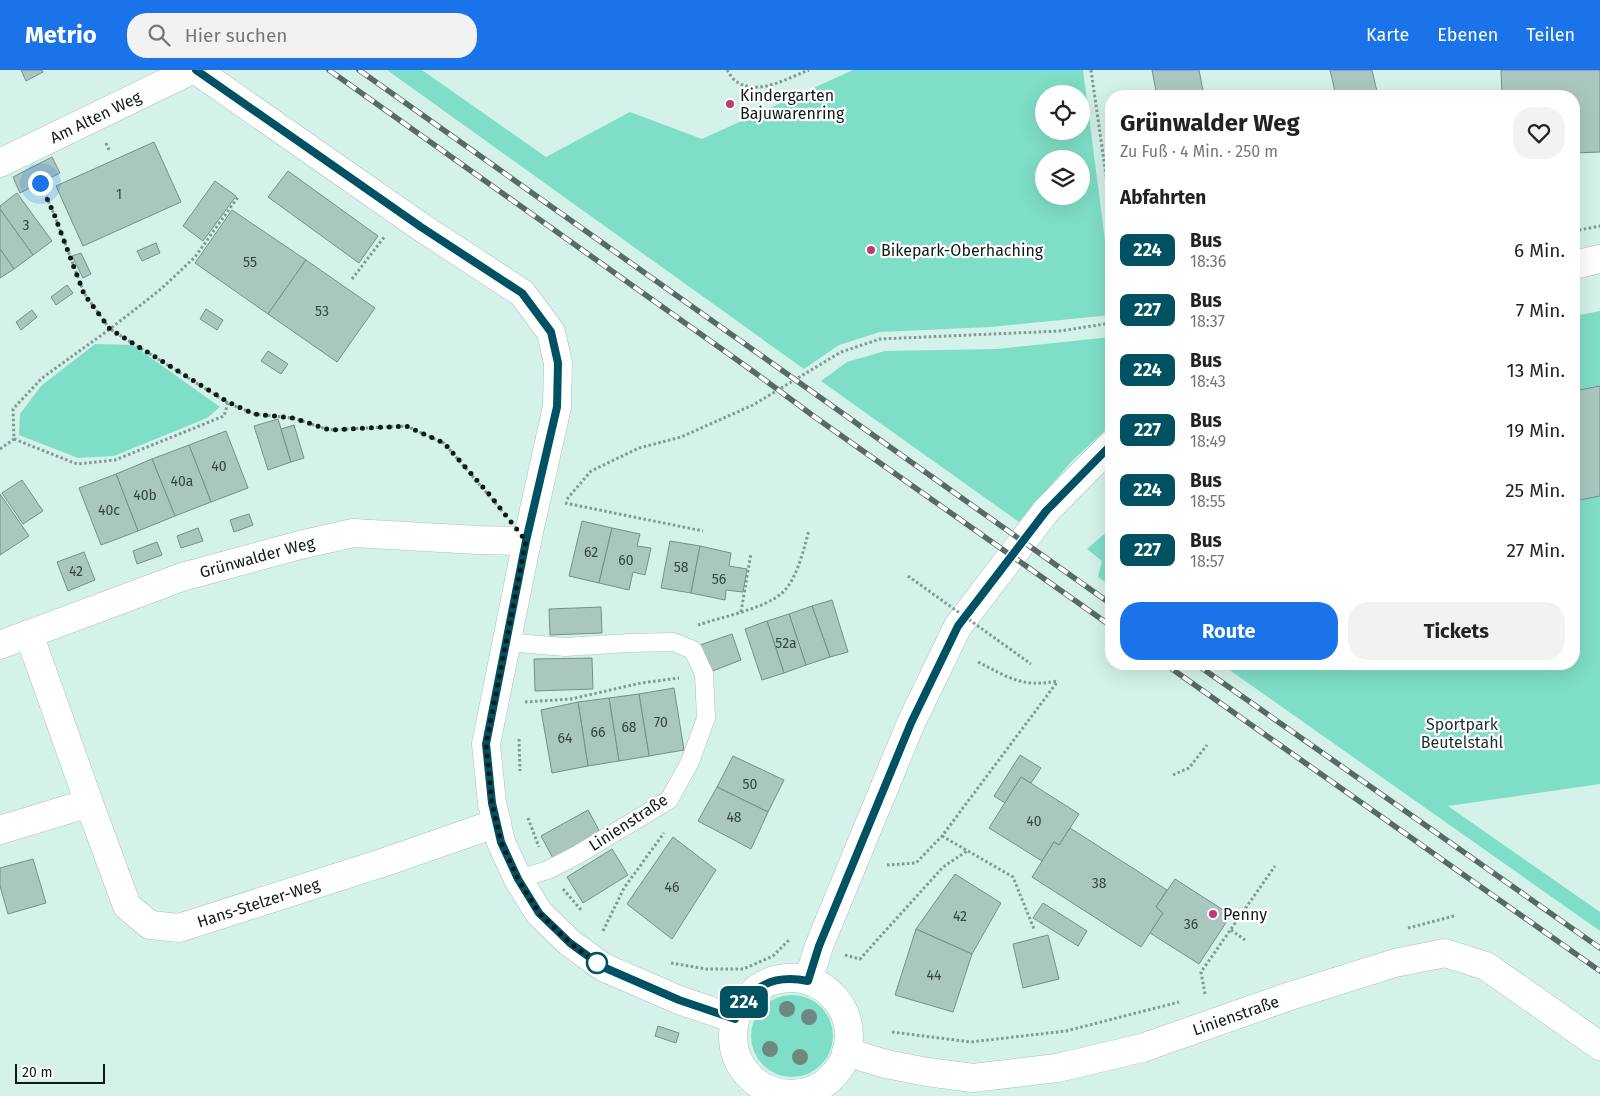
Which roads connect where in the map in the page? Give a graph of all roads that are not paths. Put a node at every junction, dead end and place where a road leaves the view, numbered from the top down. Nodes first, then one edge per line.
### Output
1 (194, 70) edge
2 (0, 163) edge
3 (1600, 259) edge
4 (1580, 263) edge
5 (1105, 451) edge
6 (526, 541) junction
7 (29, 634) junction
8 (506, 642) junction
9 (0, 645) edge
10 (89, 803) junction
11 (497, 823) junction
12 (0, 830) edge
13 (518, 879) junction
14 (808, 981) junction
15 (735, 1019) junction
16 (1600, 1046) edge
17 (846, 1052) junction
18 (763, 1092) edge

1 - 2 street, Am Alten Weg
1 - 6 street
3 - 4 street
5 - 14 street
6 - 7 street, Grünwalder Weg
6 - 8 street
7 - 9 street, Grünwalder Weg
7 - 10 street, Hans-Stelzer-Weg
8 - 11 street
8 - 13 lane, Linienstraße
10 - 11 street, Hans-Stelzer-Weg
10 - 12 street
11 - 13 street
13 - 15 street
14 - 15 street
14 - 17 street
15 - 18 street
16 - 17 street, Linienstraße
17 - 18 street

